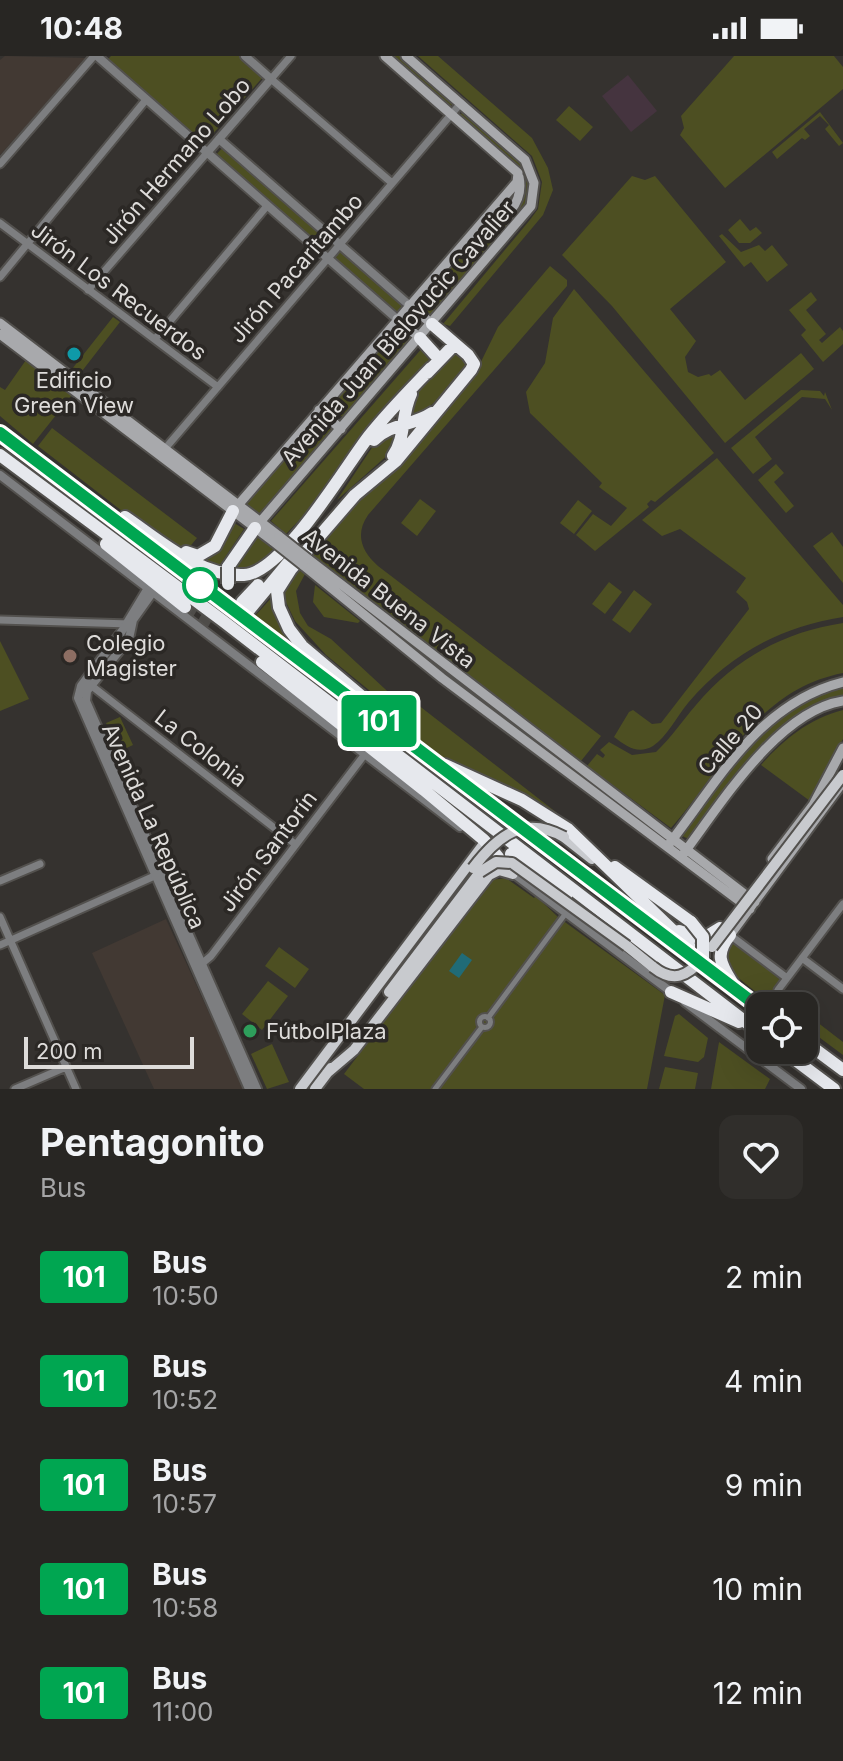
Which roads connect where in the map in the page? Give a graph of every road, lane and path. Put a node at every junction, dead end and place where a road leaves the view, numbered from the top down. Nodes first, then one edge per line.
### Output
1 (245, 56) edge
2 (291, 56) edge
3 (385, 56) edge
4 (406, 56) edge
5 (96, 57) edge
6 (271, 79) junction
7 (145, 101) junction
8 (461, 103) junction
9 (451, 114) junction
10 (219, 139) junction
11 (206, 154) junction
12 (0, 164) edge
13 (518, 173) junction
14 (392, 183) junction
15 (267, 206) junction
16 (0, 223) edge
17 (340, 244) junction
18 (26, 245) junction
19 (457, 250) junction
20 (328, 259) junction
21 (0, 277) edge
22 (88, 290) junction
23 (409, 305) junction
24 (397, 319) junction
25 (0, 323) edge
26 (432, 324) junction
27 (0, 334) edge
28 (420, 338) junction
29 (155, 339) junction
30 (455, 344) junction
31 (435, 364) junction
32 (58, 373) junction
33 (460, 385) junction
34 (218, 387) junction
35 (319, 410) junction
36 (0, 424) edge
37 (403, 424) junction
38 (341, 429) junction
39 (0, 433) edge
40 (162, 452) junction
41 (0, 455) edge
42 (48, 468) junction
43 (0, 475) edge
44 (79, 492) junction
45 (64, 503) junction
46 (235, 508) junction
47 (121, 515) junction
48 (258, 525) junction
49 (306, 562) junction
50 (151, 590) junction
51 (185, 607) tunnel mouth
52 (0, 620) edge
53 (128, 623) junction
54 (275, 642) junction
55 (422, 646) junction
56 (414, 655) junction
57 (262, 662) dead end
58 (843, 682) edge
59 (88, 683) junction
60 (812, 691) junction
61 (843, 701) edge
62 (821, 709) junction
63 (401, 738) junction
64 (843, 748) edge
65 (365, 754) junction
66 (429, 759) junction
67 (843, 775) edge
68 (843, 782) edge
69 (467, 810) junction
70 (295, 844) junction
71 (669, 844) junction
72 (483, 845) junction
73 (590, 849) junction
74 (684, 854) junction
75 (498, 857) junction
76 (40, 864) dead end
77 (476, 870) junction
78 (159, 873) junction
79 (513, 874) junction
80 (0, 881) edge
81 (621, 882) junction
82 (743, 898) junction
83 (843, 904) edge
84 (752, 906) junction
85 (571, 908) junction
86 (0, 917) edge
87 (663, 921) junction
88 (725, 931) junction
89 (10, 940) junction
90 (0, 945) edge
91 (627, 946) junction
92 (703, 958) junction
93 (802, 958) junction
94 (199, 965) junction
95 (710, 972) junction
96 (787, 978) junction
97 (843, 989) edge
98 (778, 990) dead end
99 (671, 992) junction
100 (742, 995) junction
101 (746, 998) edge
102 (746, 1022) edge
103 (350, 1023) junction
104 (746, 1025) edge
105 (818, 1051) edge
106 (801, 1064) edge
107 (66, 1067) junction
108 (842, 1069) edge
109 (327, 1073) junction
110 (15, 1089) edge
111 (76, 1089) edge
112 (249, 1089) edge
113 (257, 1089) edge
114 (300, 1089) edge
115 (315, 1089) edge
116 (435, 1089) edge
117 (801, 1089) edge
118 (834, 1089) edge

1 - 6 street
2 - 6 street, Jirón Hermano Lobo
3 - 9 main road
4 - 8 main road
5 - 7 street
5 - 12 street
6 - 10 street, Jirón Hermano Lobo
6 - 14 street
7 - 11 street
7 - 18 street
8 - 9 street, Jirón Pacaritambo
8 - 26 main road, Avenida Juan Bielovucic Cavalier
9 - 13 main road
9 - 14 street, Jirón Pacaritambo
10 - 11 street, Jirón Hermano Lobo
10 - 17 street
11 - 15 street
11 - 22 street, Jirón Hermano Lobo
13 - 19 main road, Avenida Juan Bielovucic Cavalier
13 - 19 main road, Avenida Juan Bielovucic Cavalier
14 - 17 street, Jirón Pacaritambo
15 - 20 street
15 - 29 street
16 - 18 street, Jirón Los Recuerdos
17 - 20 street, Jirón Pacaritambo
17 - 23 street
18 - 21 street
18 - 22 street, Jirón Los Recuerdos
19 - 23 main road, Avenida Juan Bielovucic Cavalier
20 - 24 street
20 - 34 street, Jirón Pacaritambo
22 - 29 street, Jirón Los Recuerdos
23 - 24 main road, Avenida Juan Bielovucic Cavalier
23 - 26 main road
24 - 28 main road
24 - 35 main road, Avenida Juan Bielovucic Cavalier
25 - 32 main road, Avenida Buena Vista
26 - 28 main road, Avenida Juan Bielovucic Cavalier
26 - 30 highway
27 - 32 main road, Avenida Buena Vista
28 - 31 highway
28 - 38 main road, Avenida Juan Bielovucic Cavalier
29 - 34 street, Jirón Los Recuerdos
30 - 31 highway
30 - 33 highway
31 - 37 highway
31 - 47 highway
32 - 40 main road, Avenida Buena Vista
33 - 37 highway
33 - 63 highway
34 - 40 street, Jirón Pacaritambo
35 - 38 main road
35 - 46 main road, Avenida Juan Bielovucic Cavalier
36 - 42 highway
37 - 37 highway
38 - 48 main road, Avenida Juan Bielovucic Cavalier
39 - 42 highway
40 - 46 main road, Avenida Buena Vista
41 - 45 highway
42 - 44 highway
43 - 50 street
44 - 47 highway
44 - 54 highway
45 - 51 highway
45 - 69 highway
46 - 47 highway
46 - 48 main road, Avenida Buena Vista
48 - 49 main road, Avenida Buena Vista, bridge
48 - 54 highway, bridge
49 - 55 main road, Avenida Buena Vista
49 - 56 main road, Avenida Buena Vista
50 - 53 street
50 - 65 street
52 - 53 street
53 - 59 street
54 - 63 highway
55 - 56 main road
55 - 71 main road, Avenida Buena Vista
56 - 71 main road, Avenida Buena Vista
57 - 75 highway
58 - 60 main road, Calle 20
59 - 70 street, La Colonia
59 - 78 street, Avenida La República
60 - 62 main road
60 - 71 main road, Calle 20
61 - 62 main road, Calle 20
62 - 74 main road, Calle 20
63 - 66 highway
64 - 82 main road
65 - 70 street, Jirón Santorín
65 - 72 street
66 - 73 highway
66 - 95 highway
67 - 92 main road, bridge
68 - 84 main road
69 - 85 highway
69 - 102 highway
70 - 94 street, Jirón Santorín
71 - 74 main road, Avenida Buena Vista
72 - 75 street
72 - 103 main road
73 - 81 highway
73 - 92 highway, bridge
74 - 82 main road, Avenida Buena Vista
75 - 79 street
76 - 80 street
77 - 81 main road, bridge
77 - 91 main road, bridge
77 - 103 main road
77 - 109 main road
78 - 89 street
78 - 94 street, Avenida La República
79 - 85 street
79 - 109 main road
81 - 87 highway
82 - 84 main road, Avenida Buena Vista
82 - 88 main road
83 - 93 street
84 - 88 main road
85 - 91 highway, bridge
85 - 99 street
85 - 116 street
86 - 89 street
87 - 88 highway
87 - 95 highway
88 - 96 street
88 - 100 highway
89 - 90 street
89 - 107 street
91 - 92 main road, bridge
93 - 96 street
93 - 97 street
94 - 112 street, Avenida La República
94 - 113 street, Avenida La República
95 - 100 highway
96 - 98 street
99 - 104 highway
99 - 117 street
100 - 101 highway
103 - 114 main road
105 - 108 highway
106 - 118 highway
107 - 110 street
107 - 111 street
109 - 115 main road

